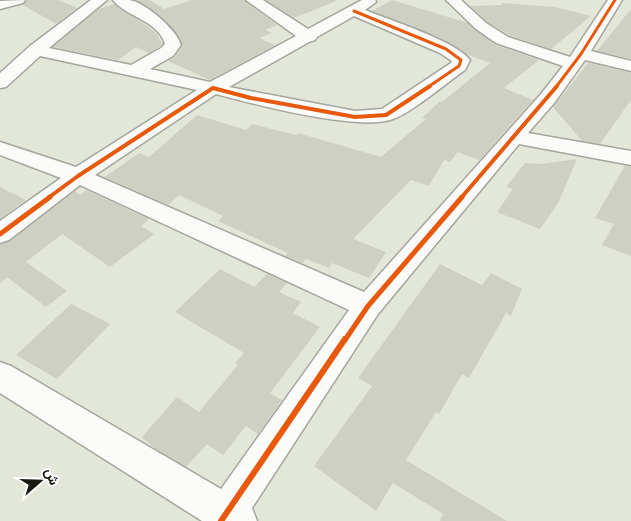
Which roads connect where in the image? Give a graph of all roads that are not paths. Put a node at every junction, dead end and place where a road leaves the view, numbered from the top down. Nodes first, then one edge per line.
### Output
1 (18, 0) edge
2 (100, 0) edge
3 (120, 0) edge
4 (254, 0) edge
5 (453, 0) edge
6 (615, 0) edge
7 (366, 3) edge
8 (0, 5) edge
9 (308, 37) junction
10 (36, 50) junction
11 (577, 59) junction
12 (631, 66) edge
13 (134, 71) junction
14 (0, 83) edge
15 (213, 88) junction
16 (514, 137) junction
17 (0, 148) edge
18 (631, 158) edge
19 (78, 176) junction
20 (0, 234) edge
21 (368, 306) junction
22 (0, 376) edge
23 (228, 519) edge

1 - 8 street
2 - 10 street
3 - 13 street
4 - 9 street
5 - 11 street
6 - 11 street
7 - 9 street
7 - 15 street
9 - 15 street
10 - 13 street
10 - 14 street
11 - 12 street
11 - 16 street
13 - 15 street
15 - 19 street
16 - 18 street
16 - 21 street
17 - 19 street
19 - 20 street
19 - 21 street
21 - 23 street
22 - 23 street

